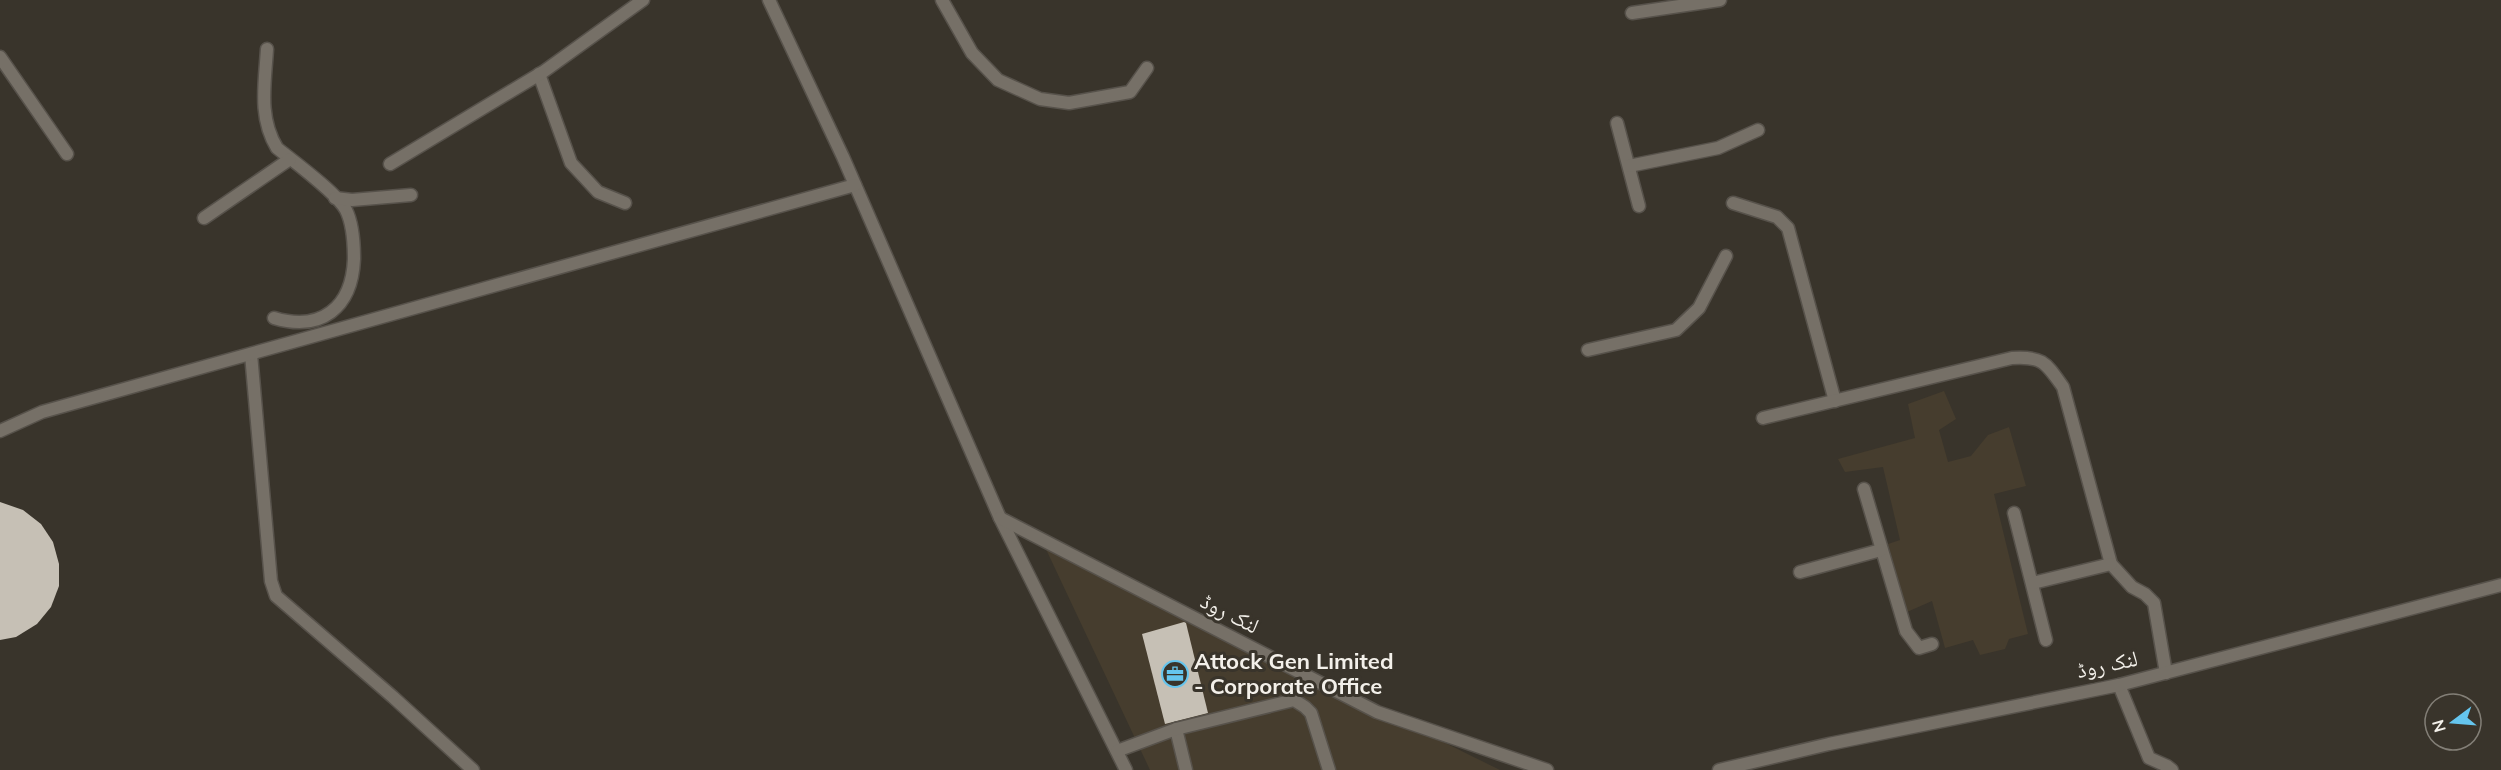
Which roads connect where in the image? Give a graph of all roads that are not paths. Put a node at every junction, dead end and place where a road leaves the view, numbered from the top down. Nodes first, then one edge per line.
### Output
1 (643, 0) edge
2 (769, 0) edge
3 (942, 0) edge
4 (1720, 0) edge
5 (1632, 13) dead end
6 (267, 49) dead end
7 (0, 57) edge
8 (1148, 68) dead end
9 (539, 74) junction
10 (1617, 123) dead end
11 (1758, 130) dead end
12 (67, 154) dead end
13 (290, 159) junction
14 (390, 164) dead end
15 (1629, 166) junction
16 (855, 185) junction
17 (411, 195) dead end
18 (335, 198) junction
19 (625, 203) dead end
20 (1733, 203) dead end
21 (1639, 206) dead end
22 (204, 218) dead end
23 (1726, 256) dead end
24 (274, 318) dead end
25 (1588, 350) dead end
26 (251, 354) junction
27 (1835, 401) junction
28 (1763, 418) dead end
29 (0, 431) edge
30 (1864, 489) dead end
31 (2014, 513) dead end
32 (1000, 518) junction
33 (1881, 550) junction
34 (2112, 564) junction
35 (1800, 572) dead end
36 (2033, 583) junction
37 (2501, 585) edge
38 (2046, 640) dead end
39 (1932, 644) dead end
40 (2166, 673) junction
41 (2119, 685) junction
42 (1176, 729) junction
43 (1117, 751) junction
44 (473, 770) edge
45 (1126, 770) edge
46 (1186, 770) edge
47 (1329, 770) edge
48 (1547, 770) edge
49 (1719, 770) edge
50 (2172, 770) edge

1 - 9 lane
2 - 16 lane
3 - 8 lane
4 - 5 lane
6 - 13 lane
7 - 12 lane
9 - 14 lane
9 - 19 lane
10 - 15 lane
11 - 15 lane
13 - 18 lane
13 - 22 lane
15 - 21 lane
16 - 26 lane
16 - 32 lane
17 - 18 lane
18 - 24 lane
20 - 27 lane
23 - 25 lane
26 - 29 lane
26 - 44 lane
27 - 28 lane
27 - 34 lane
30 - 33 lane
31 - 36 lane
32 - 43 lane
32 - 48 lane, لنک روڈ
33 - 35 lane
33 - 39 lane
34 - 36 lane
34 - 40 lane
36 - 38 lane
37 - 40 lane, لنک روڈ
40 - 41 lane, لنک روڈ
41 - 49 lane, لنک روڈ
41 - 50 lane
42 - 43 lane
42 - 46 lane
42 - 47 lane
43 - 45 lane

